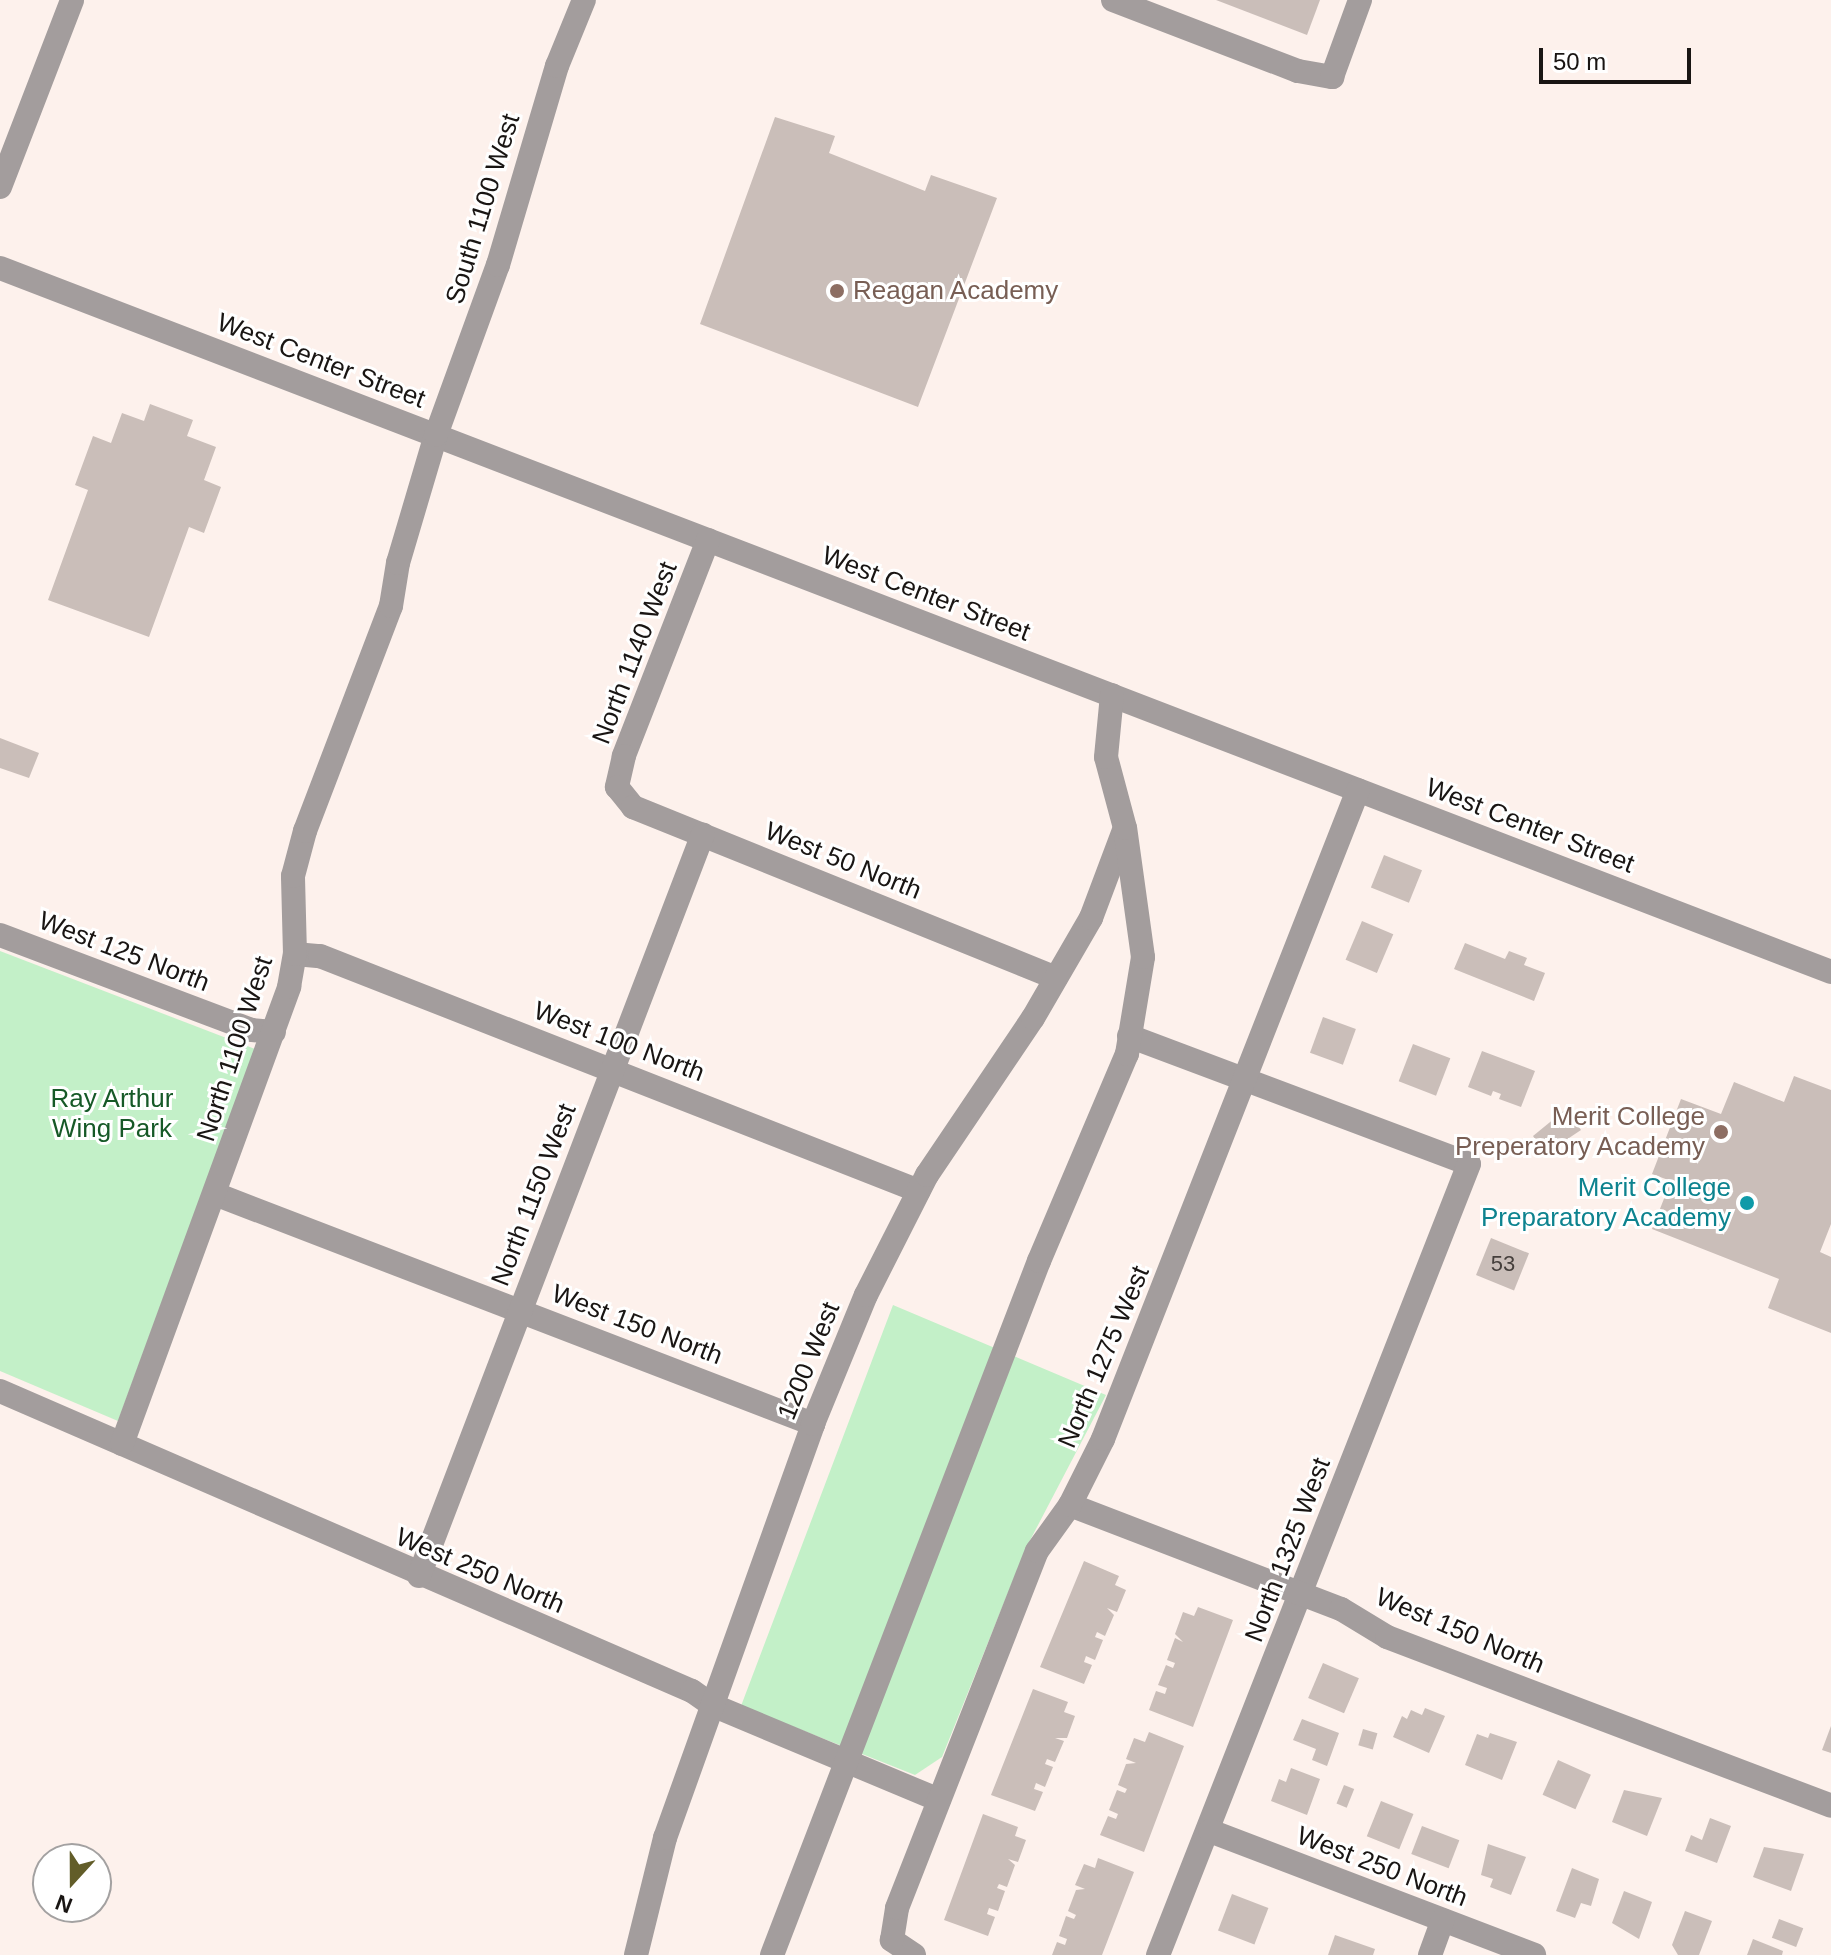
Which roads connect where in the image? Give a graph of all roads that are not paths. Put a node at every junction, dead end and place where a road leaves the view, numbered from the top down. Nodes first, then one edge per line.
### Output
1 (72, 0) edge
2 (584, 0) edge
3 (1113, 0) edge
4 (1360, 0) edge
5 (0, 187) edge
6 (0, 268) edge
7 (436, 435) junction
8 (708, 540) junction
9 (1112, 695) junction
10 (617, 787) joint
11 (1358, 790) junction
12 (1125, 828) junction
13 (703, 834) junction
14 (0, 935) edge
15 (295, 954) junction
16 (1831, 972) edge
17 (1056, 978) junction
18 (274, 1032) junction
19 (1129, 1036) junction
20 (611, 1069) junction
21 (1245, 1078) junction
22 (919, 1191) junction
23 (215, 1194) junction
24 (520, 1311) junction
25 (0, 1391) edge
26 (813, 1424) junction
27 (122, 1444) junction
28 (1070, 1505) junction
29 (419, 1576) junction
30 (1301, 1593) junction
31 (712, 1705) junction
32 (847, 1761) junction
33 (939, 1800) junction
34 (1831, 1806) edge
35 (1210, 1831) junction
36 (1443, 1920) junction
37 (636, 1955) edge
38 (772, 1955) edge
39 (914, 1955) edge
40 (1158, 1955) edge
41 (1430, 1955) edge
42 (1534, 1955) edge

1 - 5 street
2 - 7 street, South 1100 West
3 - 4 street
6 - 7 street, West Center Street
7 - 8 street, West Center Street
7 - 15 street, North 1100 West
8 - 9 street, West Center Street
8 - 10 street, North 1140 West
9 - 11 street, West Center Street
9 - 12 street
10 - 13 street, West 50 North
11 - 16 street, West Center Street
11 - 21 street, North 1275 West
12 - 17 street, 1200 West
12 - 19 street
13 - 17 street, West 50 North
13 - 20 street, North 1150 West
14 - 18 street, West 125 North
15 - 18 street, North 1100 West
15 - 20 street, West 100 North
17 - 22 street, 1200 West
18 - 23 street, North 1100 West
19 - 21 street
19 - 32 street
20 - 22 street, West 100 North
20 - 24 street, North 1150 West
21 - 28 street, North 1275 West
21 - 30 street, North 1325 West
22 - 26 street, 1200 West
23 - 24 street, West 150 North
23 - 27 street, North 1100 West
24 - 26 street, West 150 North
24 - 29 street, North 1150 West
25 - 27 street, West 250 North
26 - 31 street, 1200 West
27 - 29 street, West 250 North
28 - 30 street, West 150 North
28 - 33 street, North 1275 West
29 - 31 street, West 250 North
30 - 34 street, West 150 North
30 - 35 street, North 1325 West
31 - 32 street, West 250 North
31 - 37 street, 1200 West
32 - 33 street, West 250 North
32 - 38 street
33 - 39 street, North 1275 West
35 - 36 street, West 250 North
35 - 40 street, North 1325 West
36 - 41 street
36 - 42 street, West 250 North

